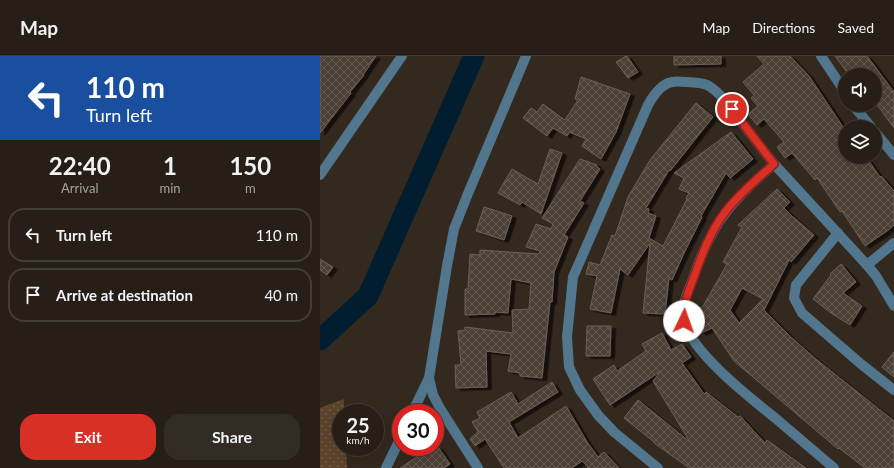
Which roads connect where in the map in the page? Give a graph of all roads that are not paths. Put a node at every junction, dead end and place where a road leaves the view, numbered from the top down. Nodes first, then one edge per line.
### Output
1 (402, 56) edge
2 (526, 56) edge
3 (821, 56) edge
4 (838, 82) edge
5 (859, 112) edge
6 (865, 120) edge
7 (882, 140) edge
8 (894, 155) edge
9 (774, 164) junction
10 (320, 175) edge
11 (838, 233) junction
12 (894, 243) edge
13 (867, 264) junction
14 (894, 306) edge
15 (429, 378) junction
16 (894, 390) edge
17 (416, 404) edge
18 (392, 456) edge
19 (386, 468) edge
20 (478, 468) edge
21 (658, 468) edge
22 (834, 468) edge

1 - 10 street
2 - 15 street
3 - 4 street
5 - 6 street
7 - 8 street
9 - 11 street
9 - 21 street
9 - 22 street
11 - 13 street
11 - 16 street
12 - 13 street
13 - 14 street
15 - 17 street
15 - 20 street
18 - 19 street

